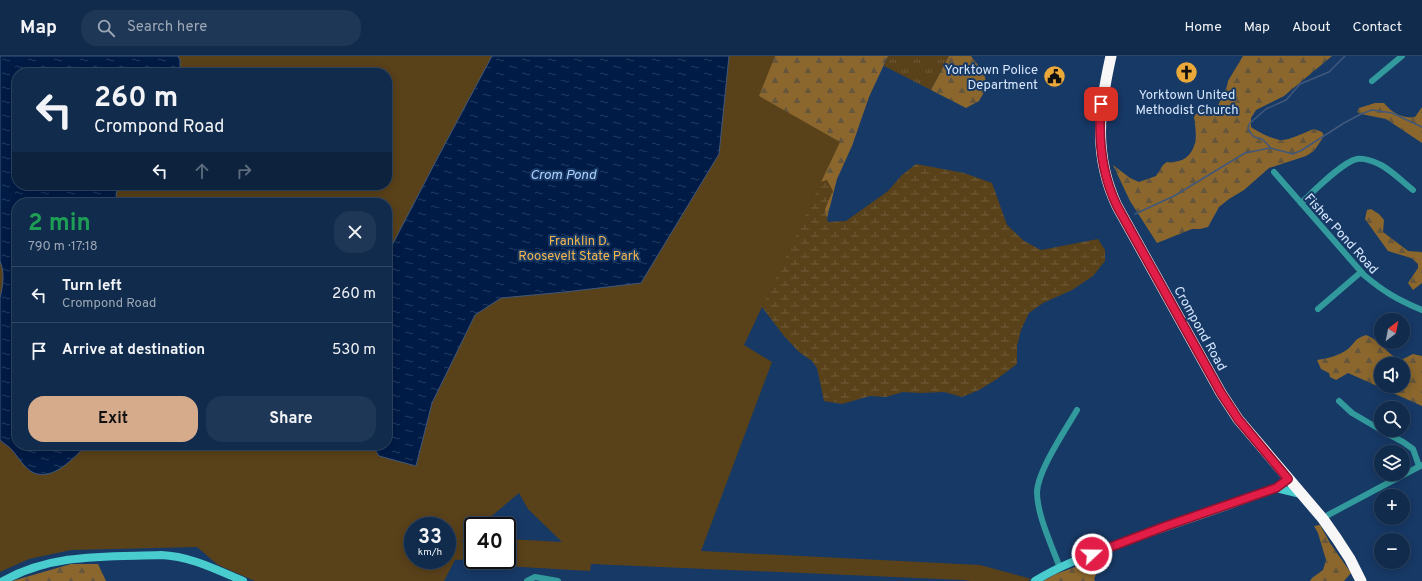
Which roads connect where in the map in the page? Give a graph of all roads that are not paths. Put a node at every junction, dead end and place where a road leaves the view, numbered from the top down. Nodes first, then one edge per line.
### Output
1 (1111, 56) edge
2 (1402, 56) edge
3 (1372, 81) dead end
4 (1274, 172) dead end
5 (1413, 190) dead end
6 (1301, 203) junction
7 (1361, 272) junction
8 (1318, 309) dead end
9 (1422, 310) edge
10 (1339, 401) dead end
11 (1077, 410) dead end
12 (1374, 426) edge
13 (1394, 437) edge
14 (1420, 466) edge
15 (1288, 479) junction
16 (1276, 488) junction
17 (1301, 494) junction
18 (1323, 519) junction
19 (1060, 568) junction
20 (3, 581) edge
21 (243, 581) edge
22 (527, 581) edge
23 (558, 581) edge
24 (1035, 581) edge
25 (1361, 581) edge

1 - 15 highway, Crompond Road
2 - 3 street
4 - 6 street, Fisher Pond Road
5 - 6 street
6 - 7 street, Fisher Pond Road
7 - 8 street
7 - 9 street, Fisher Pond Road
10 - 12 street
11 - 19 street
13 - 14 street
14 - 18 street
15 - 16 street
15 - 17 highway, Crompond Road
16 - 17 street
16 - 19 street
17 - 18 highway, Crompond Road
18 - 25 highway, Crompond Road
19 - 24 street
20 - 21 street
22 - 23 street

